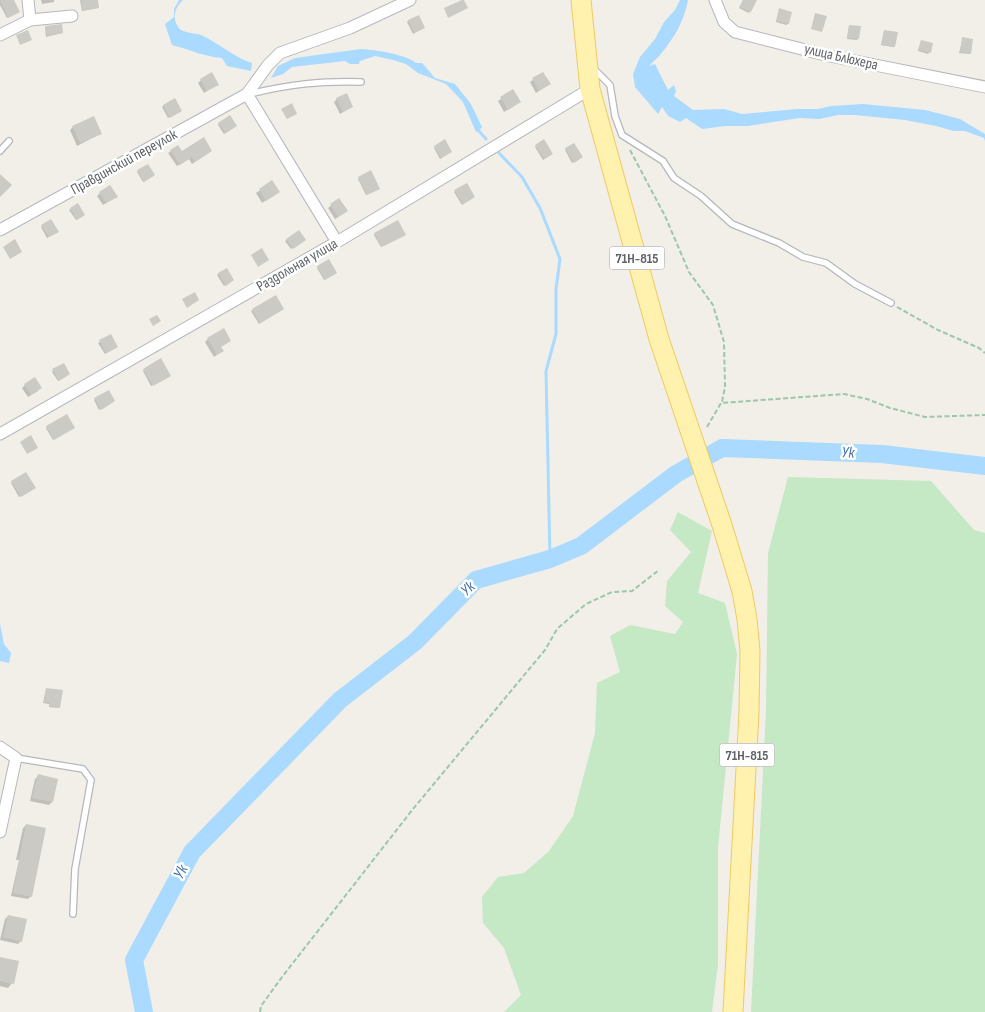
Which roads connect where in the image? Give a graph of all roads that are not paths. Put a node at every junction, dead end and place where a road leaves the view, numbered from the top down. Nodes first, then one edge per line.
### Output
1 (28, 0) edge
2 (410, 0) edge
3 (581, 0) edge
4 (715, 0) edge
5 (72, 16) dead end
6 (30, 20) junction
7 (0, 35) edge
8 (588, 63) junction
9 (361, 82) dead end
10 (985, 87) edge
11 (590, 89) junction
12 (247, 94) junction
13 (9, 142) dead end
14 (0, 151) edge
15 (0, 230) edge
16 (337, 242) junction
17 (891, 303) road end
18 (0, 434) edge
19 (0, 747) edge
20 (16, 758) junction
21 (0, 832) edge
22 (73, 914) dead end
23 (733, 1012) edge

1 - 6 street
2 - 12 street, Правдинский переулок
3 - 8 main road, 71Н-815
4 - 10 street, улица Блюхера
5 - 6 street
6 - 7 street
8 - 11 main road, 71Н-815
8 - 17 lane
9 - 12 lane
11 - 16 street, Раздольная улица
11 - 23 main road, 71Н-815
12 - 15 street, Правдинский переулок
12 - 16 street
13 - 14 lane
16 - 18 street, Раздольная улица
19 - 20 street
20 - 21 street
20 - 22 lane

